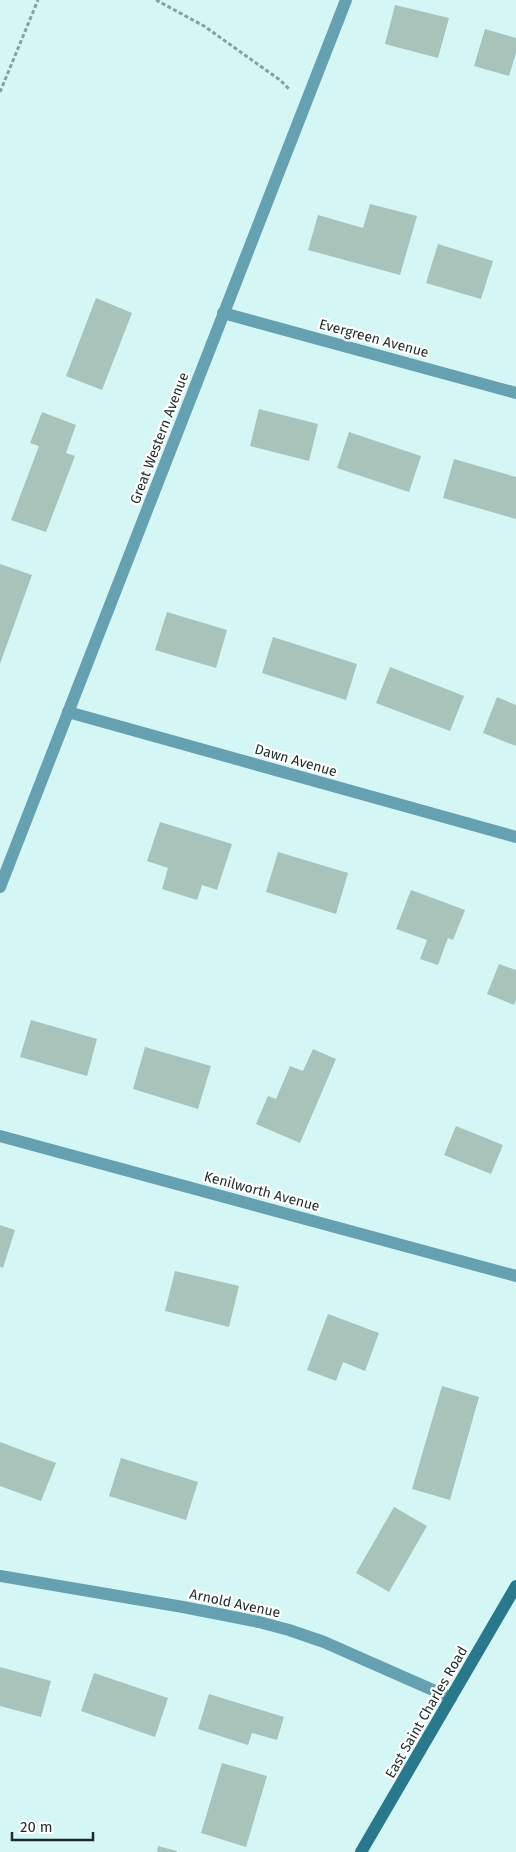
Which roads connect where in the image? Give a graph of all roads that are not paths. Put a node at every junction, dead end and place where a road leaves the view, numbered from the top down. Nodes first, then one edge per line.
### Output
1 (346, 0) edge
2 (223, 313) junction
3 (516, 393) edge
4 (68, 712) junction
5 (516, 837) edge
6 (0, 887) edge
7 (0, 1136) edge
8 (516, 1276) edge
9 (0, 1576) edge
10 (516, 1586) edge
11 (451, 1698) junction
12 (361, 1852) edge

1 - 2 street, Great Western Avenue
2 - 3 street, Evergreen Avenue
2 - 4 street, Great Western Avenue
4 - 5 street, Dawn Avenue
4 - 6 street, Great Western Avenue
7 - 8 street, Kenilworth Avenue
9 - 11 street, Arnold Avenue
10 - 11 street, East Saint Charles Road
11 - 12 street, East Saint Charles Road

